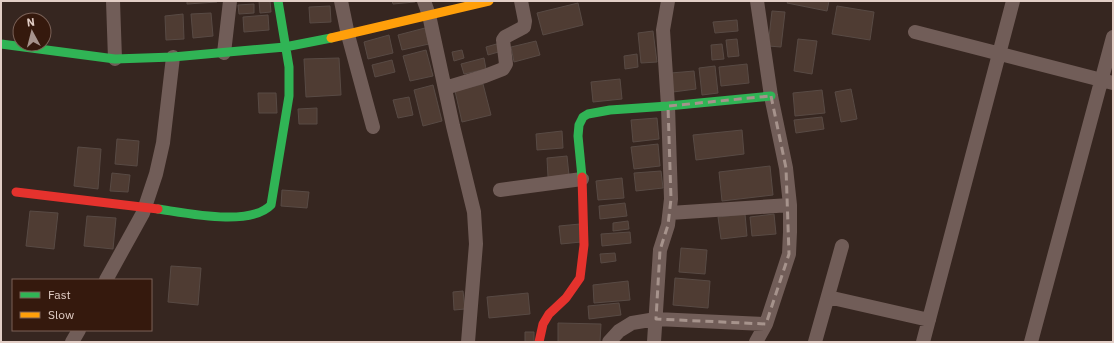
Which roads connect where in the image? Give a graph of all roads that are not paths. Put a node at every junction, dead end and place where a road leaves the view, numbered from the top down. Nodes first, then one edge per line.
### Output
1 (113, 1) edge
2 (230, 1) edge
3 (278, 1) edge
4 (341, 1) edge
5 (424, 1) edge
6 (490, 1) edge
7 (521, 1) edge
8 (668, 1) edge
9 (757, 1) edge
10 (1013, 1) edge
11 (429, 15) junction
12 (914, 32) dead end
13 (348, 35) junction
14 (1113, 37) edge
15 (1, 44) edge
16 (285, 47) junction
17 (224, 53) junction
18 (1000, 54) junction
19 (173, 57) junction
20 (115, 59) junction
21 (1107, 82) edge
22 (445, 88) junction
23 (770, 96) junction
24 (668, 106) junction
25 (373, 127) dead end
26 (582, 179) junction
27 (500, 190) dead end
28 (16, 192) dead end
29 (790, 204) junction
30 (145, 206) junction
31 (670, 213) junction
32 (842, 246) dead end
33 (107, 279) edge
34 (828, 297) junction
35 (656, 319) junction
36 (929, 320) junction
37 (766, 324) junction
38 (78, 331) edge
39 (72, 342) edge
40 (468, 342) edge
41 (539, 342) edge
42 (609, 342) edge
43 (654, 342) edge
44 (756, 342) edge
45 (815, 342) edge
46 (923, 342) edge
47 (1031, 342) edge

1 - 20 street
2 - 17 street
3 - 16 street
4 - 13 street
5 - 11 street
6 - 11 street
7 - 22 street
8 - 24 street
9 - 23 street
10 - 18 street
11 - 13 street
11 - 22 street
12 - 18 street
13 - 16 street
13 - 25 street
14 - 21 street
15 - 20 street
16 - 17 street
16 - 30 street
17 - 19 street
18 - 21 street
18 - 36 street
19 - 20 street
19 - 30 street
21 - 47 street
22 - 40 street
23 - 24 street
23 - 29 street
24 - 26 street
24 - 31 street
26 - 27 street
26 - 41 street
28 - 30 street
29 - 31 street
29 - 37 street
30 - 33 street
31 - 35 street
32 - 34 street
34 - 36 street
34 - 45 street
35 - 37 street
35 - 42 street
35 - 43 street
36 - 46 street
37 - 44 street
38 - 39 street

